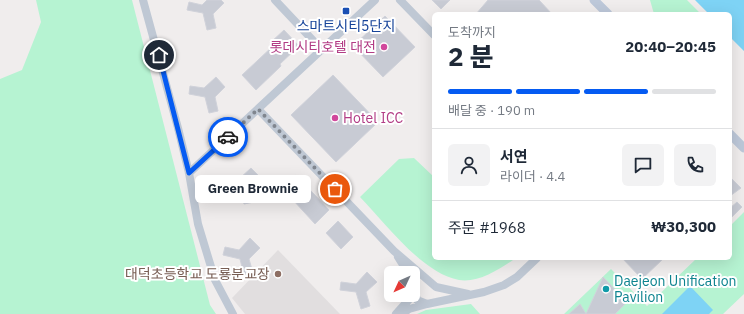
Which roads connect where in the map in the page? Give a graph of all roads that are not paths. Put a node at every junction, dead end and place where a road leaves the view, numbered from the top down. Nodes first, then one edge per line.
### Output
1 (143, 0) edge
2 (275, 0) edge
3 (375, 0) edge
4 (400, 0) edge
5 (594, 0) edge
6 (606, 12) edge
7 (432, 33) edge
8 (322, 50) junction
9 (258, 109) junction
10 (732, 136) edge
11 (744, 148) edge
12 (189, 173) junction
13 (394, 251) junction
14 (535, 260) edge
15 (404, 266) edge
16 (420, 283) edge
17 (433, 285) junction
18 (468, 294) junction
19 (420, 301) edge
20 (405, 302) edge
21 (429, 303) junction
22 (233, 314) edge
23 (396, 314) edge
24 (402, 314) edge

1 - 12 street
2 - 8 street
3 - 8 street
4 - 7 street
5 - 6 main road
8 - 9 street
9 - 12 street
9 - 13 street
10 - 11 main road
12 - 22 street
13 - 15 street
13 - 17 street
14 - 18 street
16 - 17 street
17 - 18 street
17 - 21 street
18 - 21 street
19 - 21 street
20 - 23 street
21 - 24 street

